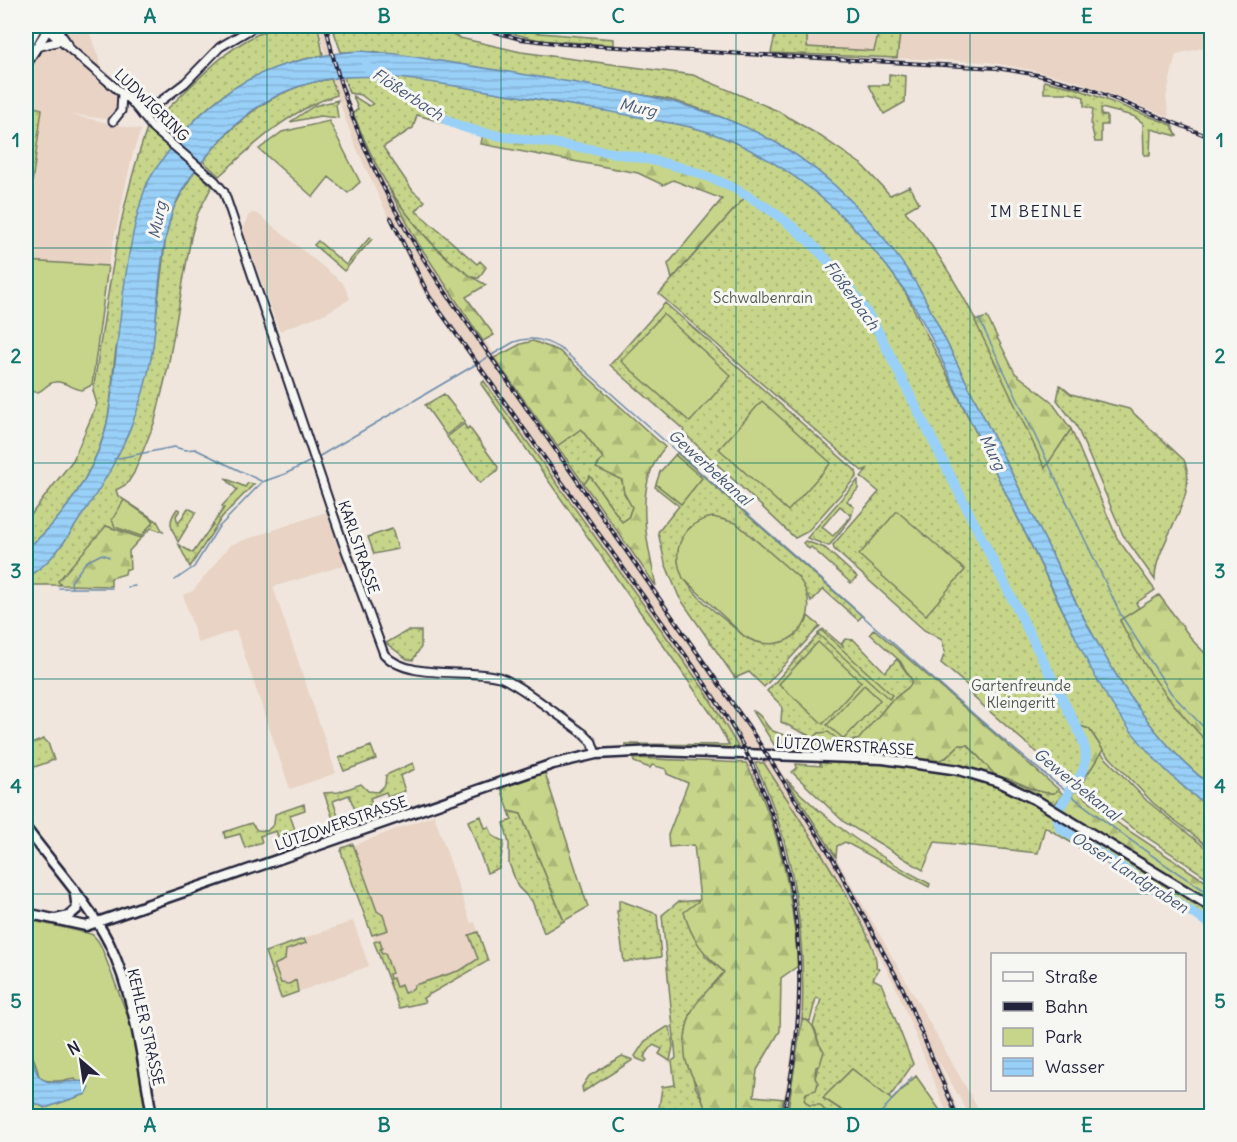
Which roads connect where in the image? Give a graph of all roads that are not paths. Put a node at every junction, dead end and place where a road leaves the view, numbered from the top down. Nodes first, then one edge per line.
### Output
1 (47, 26) edge
2 (256, 26) edge
3 (60, 41) junction
4 (69, 46) junction
5 (37, 47) junction
6 (26, 48) edge
7 (26, 64) edge
8 (122, 93) junction
9 (131, 101) junction
10 (157, 105) junction
11 (142, 116) junction
12 (113, 121) dead end
13 (155, 126) junction
14 (232, 216) joint
15 (596, 754) junction
16 (26, 828) edge
17 (74, 892) junction
18 (1212, 907) edge
19 (26, 913) edge
20 (50, 920) junction
21 (97, 923) junction
22 (152, 1116) edge

1 - 3 street, LUDWIGRING
1 - 4 street, LUDWIGRING
1 - 5 main road
1 - 6 main road
2 - 10 street
3 - 4 street, LUDWIGRING
3 - 5 street
4 - 8 street, LUDWIGRING
5 - 7 main road
8 - 9 street, LUDWIGRING
8 - 12 street
9 - 10 street
9 - 11 street, LUDWIGRING
10 - 11 street
10 - 13 street
11 - 13 street, LUDWIGRING
13 - 14 street, LUDWIGRING
14 - 15 street, KARLSTRASSE
15 - 18 main road, LÜTZOWERSTRASSE
15 - 21 main road, LÜTZOWERSTRASSE
16 - 17 main road, KEHLER STRASSE
17 - 20 main road
17 - 21 main road, KEHLER STRASSE
19 - 20 main road, LÜTZOWERSTRASSE
20 - 21 main road, LÜTZOWERSTRASSE
21 - 22 main road, KEHLER STRASSE

